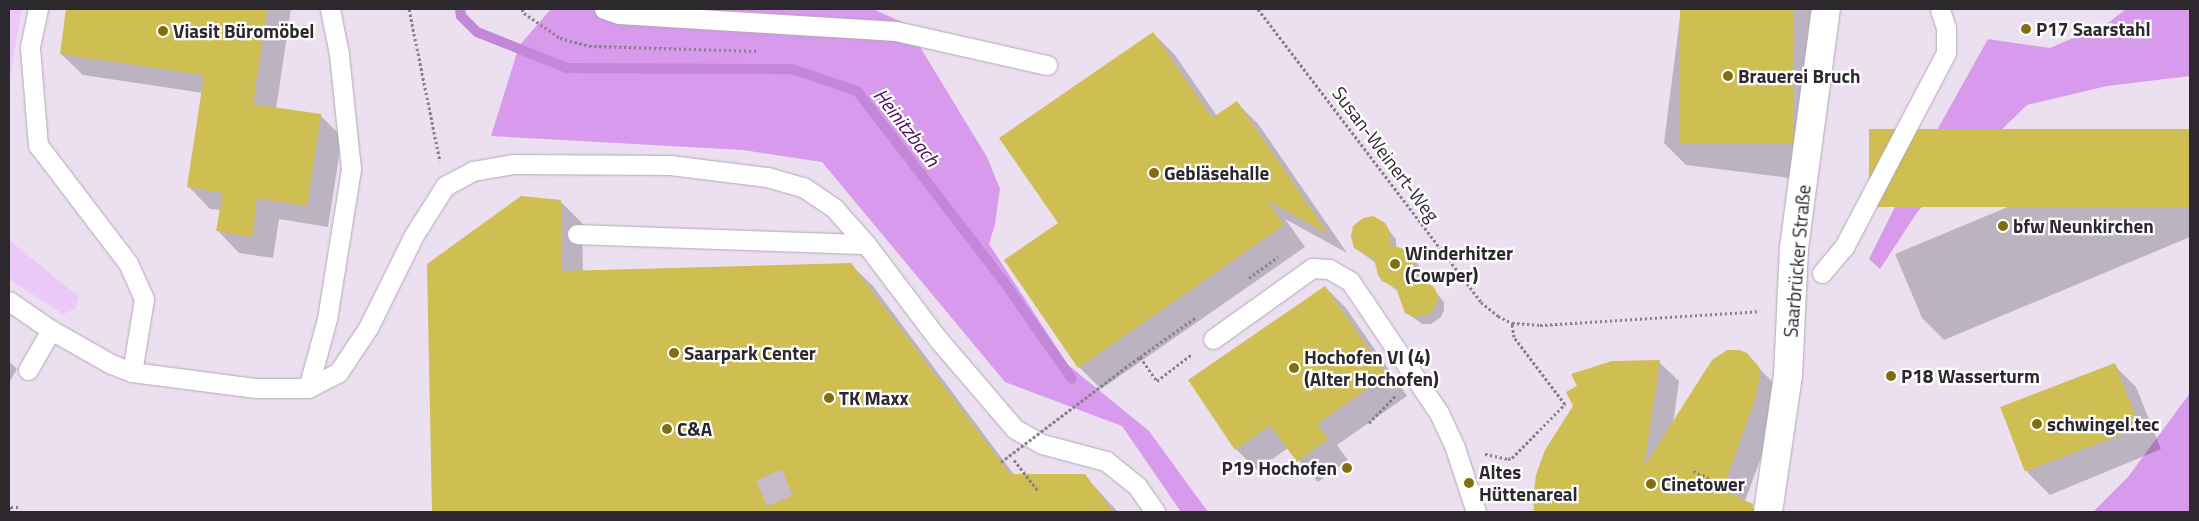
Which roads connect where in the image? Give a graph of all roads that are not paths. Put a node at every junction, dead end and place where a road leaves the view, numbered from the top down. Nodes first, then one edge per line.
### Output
1 (38, 9) edge
2 (330, 9) edge
3 (604, 9) edge
4 (1826, 9) edge
5 (1940, 10) dead end
6 (1047, 65) dead end
7 (578, 234) dead end
8 (866, 244) junction
9 (1822, 273) dead end
10 (9, 300) edge
11 (52, 330) junction
12 (1213, 339) road end
13 (28, 370) dead end
14 (132, 372) junction
15 (308, 388) junction
16 (1769, 508) edge
17 (1155, 512) edge
18 (1476, 512) edge

1 - 14 lane
2 - 15 lane
3 - 6 lane
4 - 16 street, Saarbrücker Straße
5 - 9 lane
7 - 8 lane
8 - 15 lane
8 - 17 lane
10 - 11 lane
11 - 13 lane
11 - 14 lane
12 - 18 lane
14 - 15 lane

